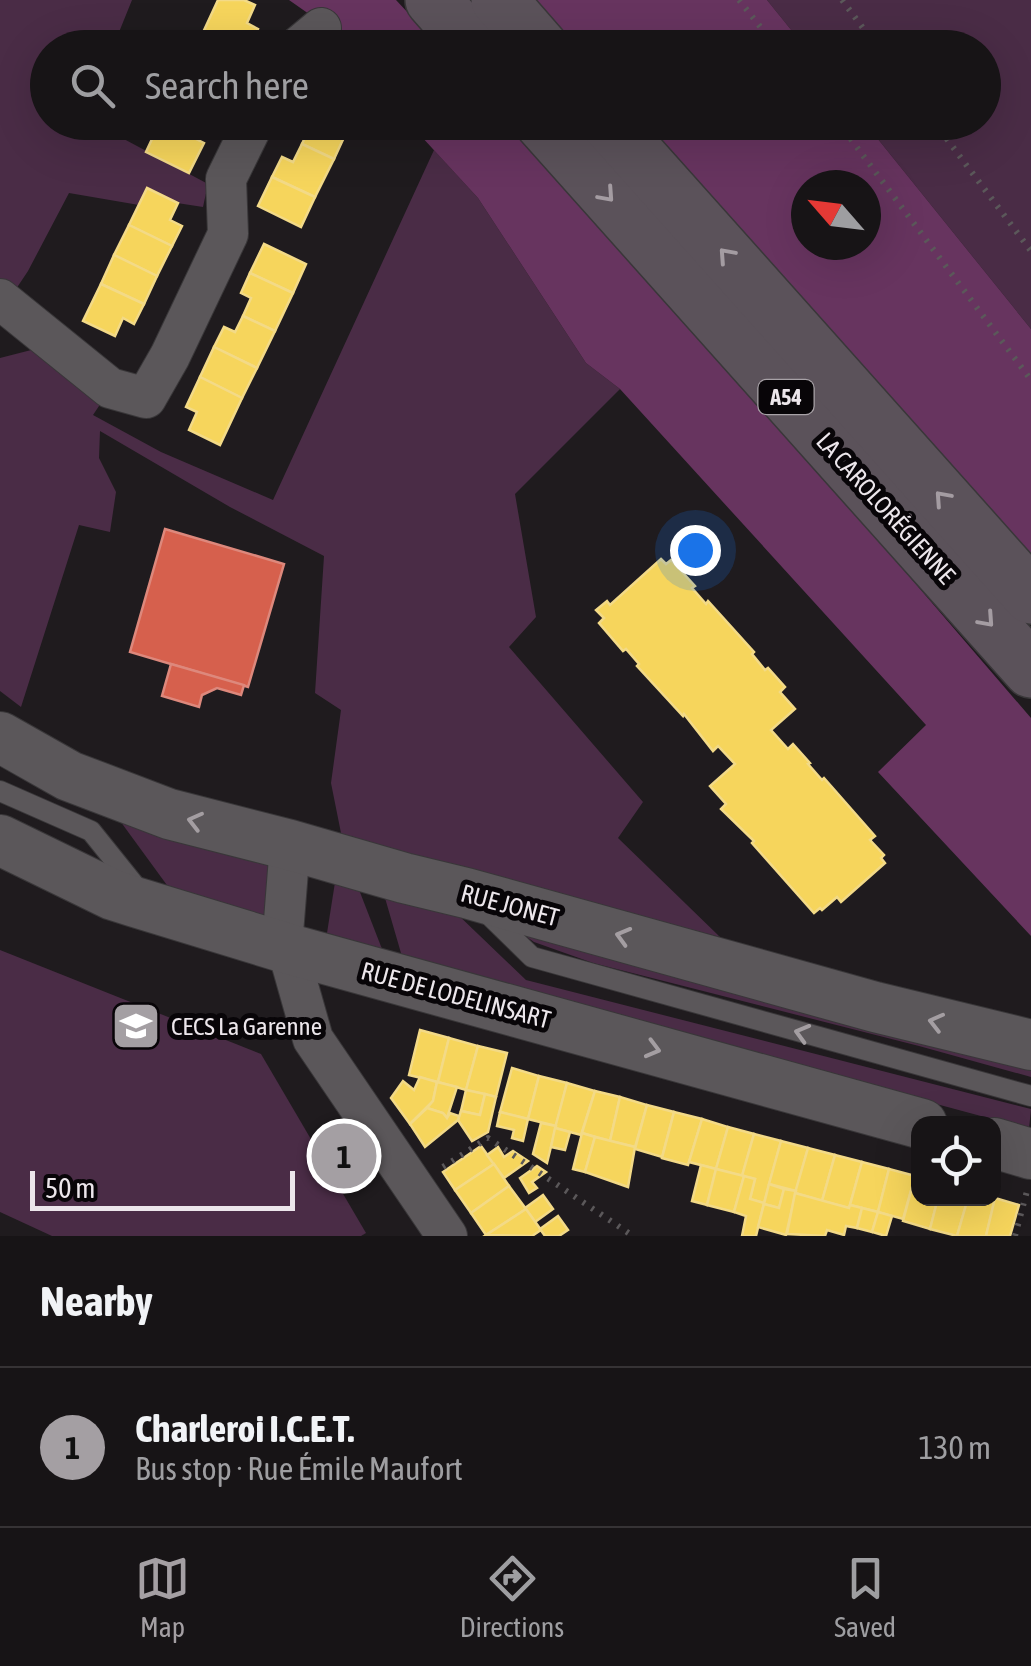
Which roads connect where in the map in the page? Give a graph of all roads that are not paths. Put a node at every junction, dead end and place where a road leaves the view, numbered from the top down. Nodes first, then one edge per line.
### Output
1 (433, 0) edge
2 (499, 0) edge
3 (459, 30) edge
4 (525, 30) edge
5 (245, 140) edge
6 (558, 140) edge
7 (624, 140) edge
8 (0, 299) edge
9 (1031, 596) edge
10 (1031, 670) edge
11 (0, 737) edge
12 (0, 791) edge
13 (0, 840) edge
14 (290, 845) junction
15 (466, 892) junction
16 (153, 908) junction
17 (289, 949) junction
18 (1031, 1045) edge
19 (1031, 1096) edge
20 (911, 1121) edge
21 (1001, 1145) edge
22 (1031, 1154) edge
23 (448, 1236) edge

1 - 3 highway
2 - 4 highway
5 - 8 street
6 -> 10 highway, LA CAROLORÉGIENNE / A54
9 -> 7 highway, LA CAROLORÉGIENNE / A54
14 -> 11 street, RUE JONET
12 - 16 lane
13 - 16 street, RUE DE LODELINSART
14 - 15 street, RUE JONET
14 - 17 street
18 -> 15 street, RUE JONET
19 -> 15 lane
16 - 17 street, RUE DE LODELINSART
17 -> 20 street, RUE DE LODELINSART
17 - 23 street
21 - 22 street

